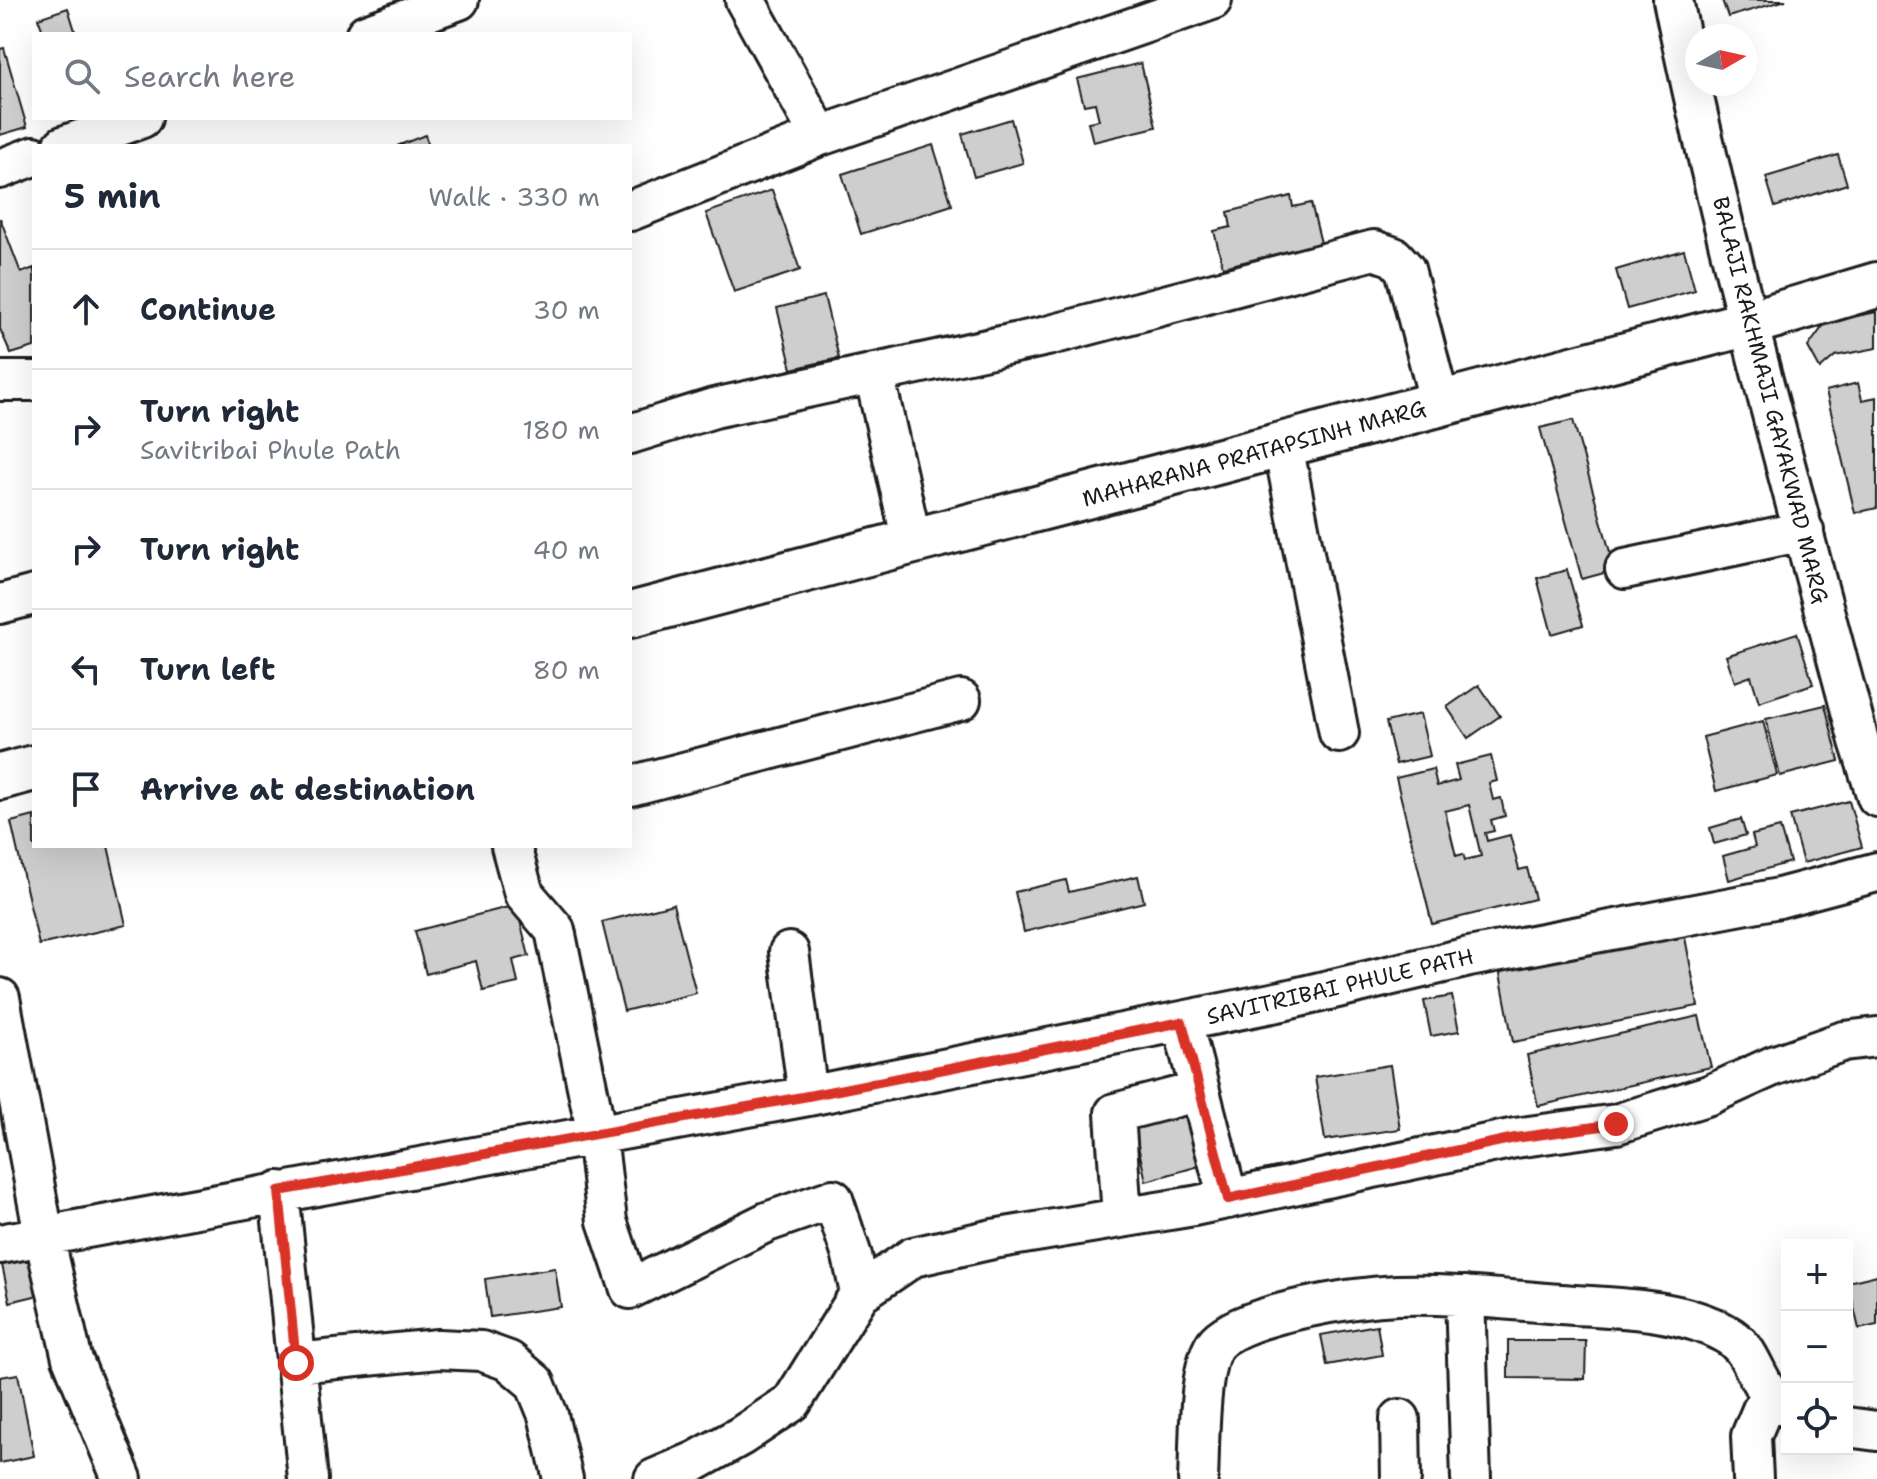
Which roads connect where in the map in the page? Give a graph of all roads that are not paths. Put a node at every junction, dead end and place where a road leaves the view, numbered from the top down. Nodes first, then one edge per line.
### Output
1 (459, 0) edge
2 (745, 0) edge
3 (1212, 0) edge
4 (1673, 0) edge
5 (371, 32) edge
6 (136, 120) edge
7 (820, 136) junction
8 (69, 144) edge
9 (32, 157) edge
10 (0, 169) edge
11 (632, 210) edge
12 (1877, 285) edge
13 (1749, 323) junction
14 (874, 373) junction
15 (0, 381) edge
16 (32, 381) edge
17 (1440, 404) junction
18 (632, 433) edge
19 (1283, 445) junction
20 (1804, 531) junction
21 (912, 542) junction
22 (1625, 569) dead end
23 (32, 596) edge
24 (0, 604) edge
25 (632, 614) edge
26 (961, 700) dead end
27 (1339, 733) dead end
28 (32, 769) edge
29 (0, 777) edge
30 (632, 785) edge
31 (1877, 797) edge
32 (512, 848) edge
33 (1877, 872) edge
34 (789, 952) dead end
35 (0, 998) edge
36 (1182, 1022) junction
37 (1877, 1037) edge
38 (1200, 1091) junction
39 (808, 1096) junction
40 (597, 1135) junction
41 (279, 1191) junction
42 (1228, 1199) junction
43 (1122, 1217) junction
44 (44, 1236) junction
45 (0, 1244) edge
46 (860, 1293) junction
47 (1465, 1296) junction
48 (296, 1363) junction
49 (1778, 1400) edge
50 (1400, 1419) dead end
51 (1853, 1428) edge
52 (1877, 1431) edge
53 (663, 1477) edge
54 (122, 1479) edge
55 (308, 1479) edge
56 (563, 1479) edge
57 (1198, 1479) edge
58 (1401, 1479) edge
59 (1471, 1479) edge
60 (1753, 1479) edge

1 - 5 street
2 - 7 street
3 - 7 street
4 - 13 street, BALAJI RAKHMAJI GAYAKWAD MARG
6 - 8 street
7 - 11 street
9 - 10 street
12 - 13 street, MAHARANA PRATAPSINH MARG
13 - 17 street, MAHARANA PRATAPSINH MARG
13 - 20 street, BALAJI RAKHMAJI GAYAKWAD MARG
14 - 17 street
14 - 18 street
14 - 21 street
15 - 16 street
17 - 19 street, MAHARANA PRATAPSINH MARG
19 - 21 street, MAHARANA PRATAPSINH MARG
19 - 27 street
20 - 22 street
20 - 31 street, BALAJI RAKHMAJI GAYAKWAD MARG
21 - 25 street, MAHARANA PRATAPSINH MARG
23 - 24 street
26 - 30 street
28 - 29 street
32 - 40 street
33 - 36 street, SAVITRIBAI PHULE PATH
34 - 39 street
35 - 44 street
36 - 38 street
36 - 39 street, SAVITRIBAI PHULE PATH
37 - 42 street
38 - 42 street
38 - 43 street
39 - 40 street, SAVITRIBAI PHULE PATH
40 - 41 street, SAVITRIBAI PHULE PATH
40 - 46 street
41 - 44 street, SAVITRIBAI PHULE PATH
41 - 48 street
42 - 43 street
43 - 46 street
44 - 45 street, SAVITRIBAI PHULE PATH
44 - 54 street
46 - 53 street
47 - 49 street
47 - 57 street
47 - 59 street
48 - 55 street
48 - 56 street
49 - 60 street
50 - 58 street
51 - 52 street

